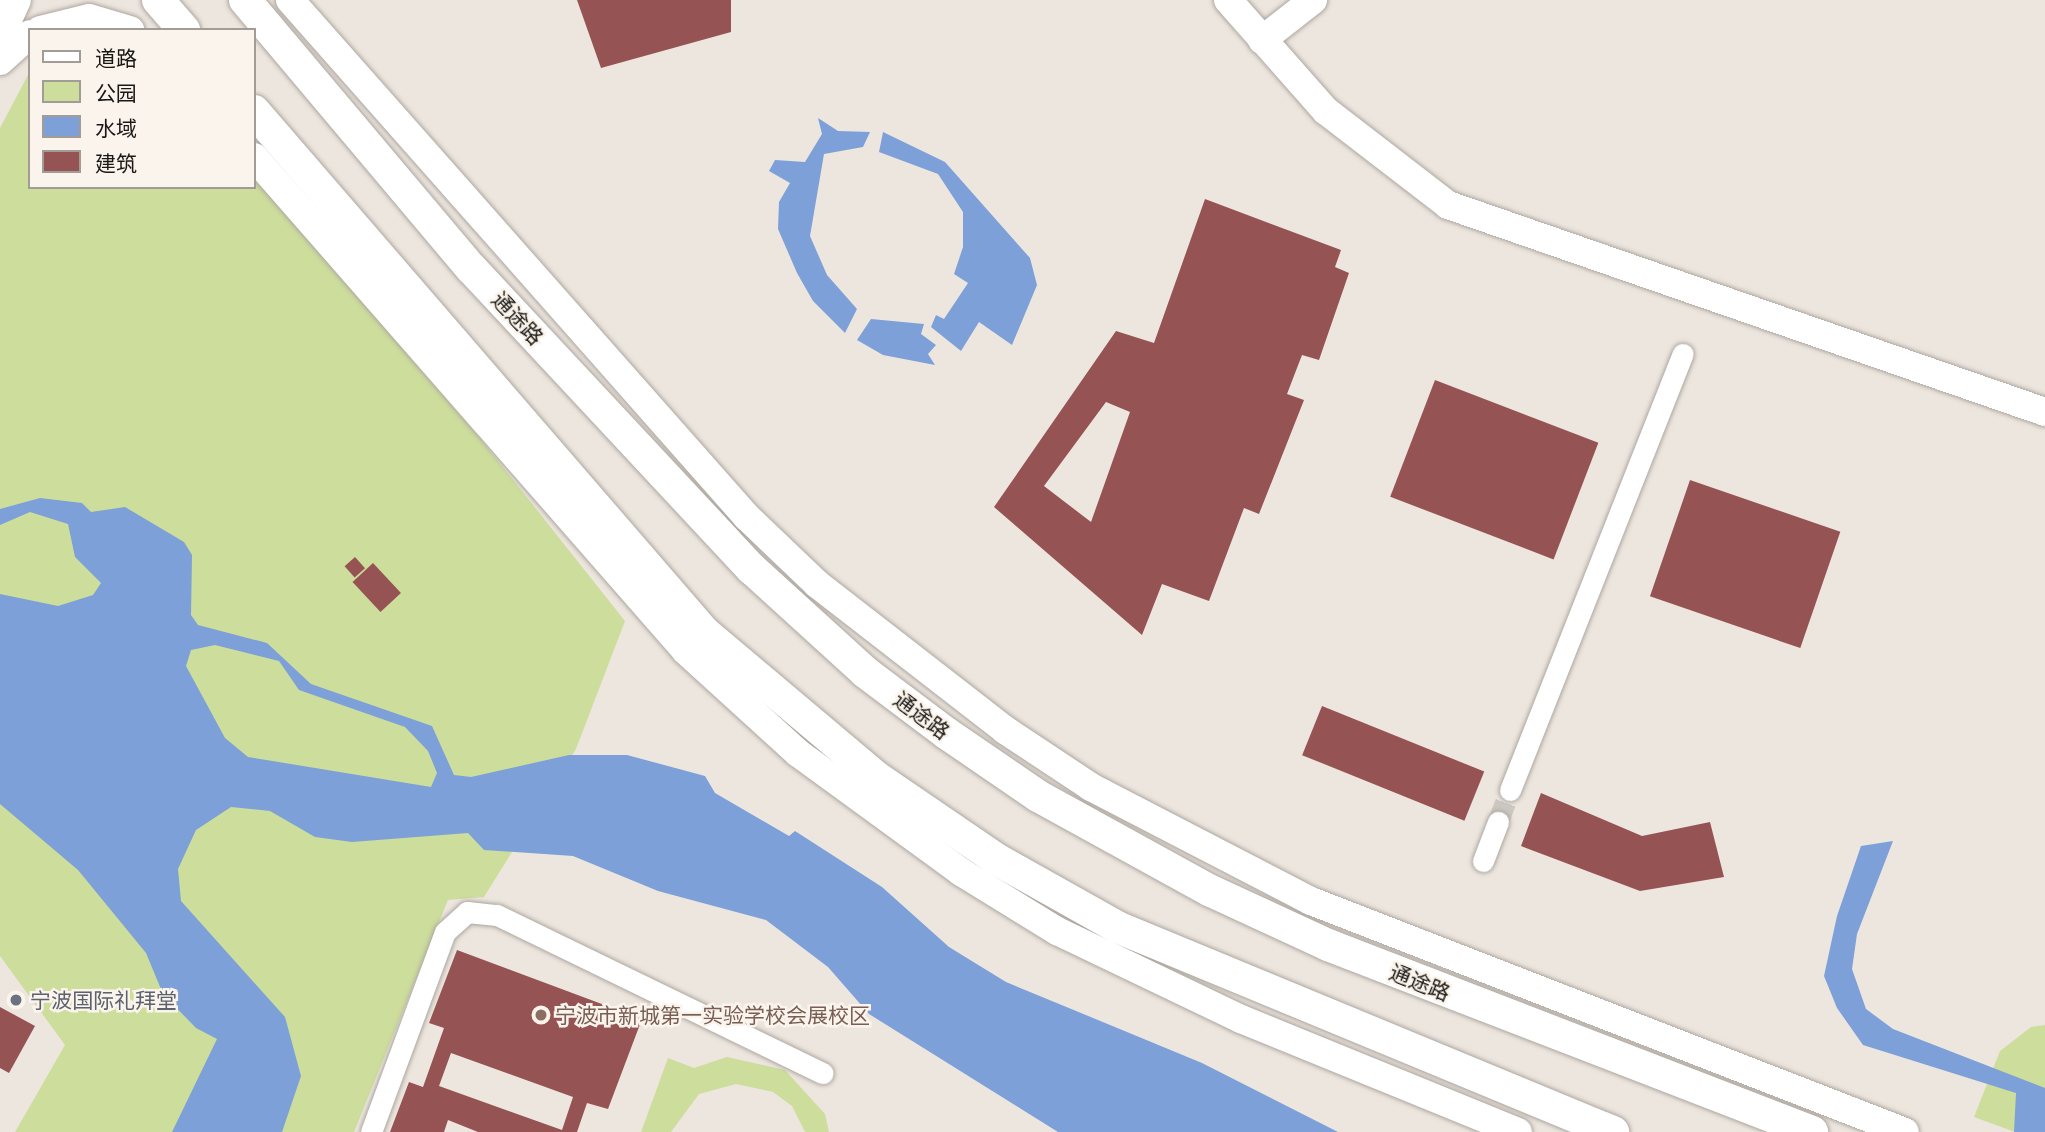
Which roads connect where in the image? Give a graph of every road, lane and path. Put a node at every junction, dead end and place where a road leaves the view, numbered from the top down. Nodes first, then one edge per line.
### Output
1 (15, 0) edge
2 (111, 0) edge
3 (158, 0) edge
4 (245, 0) edge
5 (290, 0) edge
6 (1228, 0) edge
7 (1313, 0) edge
8 (48, 28) edge
9 (123, 28) edge
10 (133, 28) edge
11 (182, 28) edge
12 (0, 32) edge
13 (28, 36) edge
14 (1262, 40) junction
15 (0, 61) edge
16 (256, 113) edge
17 (256, 159) edge
18 (1683, 354) dead end
19 (2045, 412) edge
20 (1510, 790) tunnel mouth
21 (1498, 822) tunnel mouth
22 (1482, 861) dead end
23 (822, 1073) dead end
24 (371, 1132) edge
25 (1518, 1132) edge
26 (1613, 1132) edge
27 (1812, 1132) edge
28 (1905, 1132) edge

1 - 12 main road
2 - 10 main road
3 - 11 main road
4 - 27 main road, 通途路
5 - 28 main road
6 - 14 main road
7 - 14 main road
8 - 9 main road
13 - 15 main road
14 - 19 main road
16 - 26 main road
17 - 25 main road
18 - 20 street
21 - 22 street
23 - 24 street

